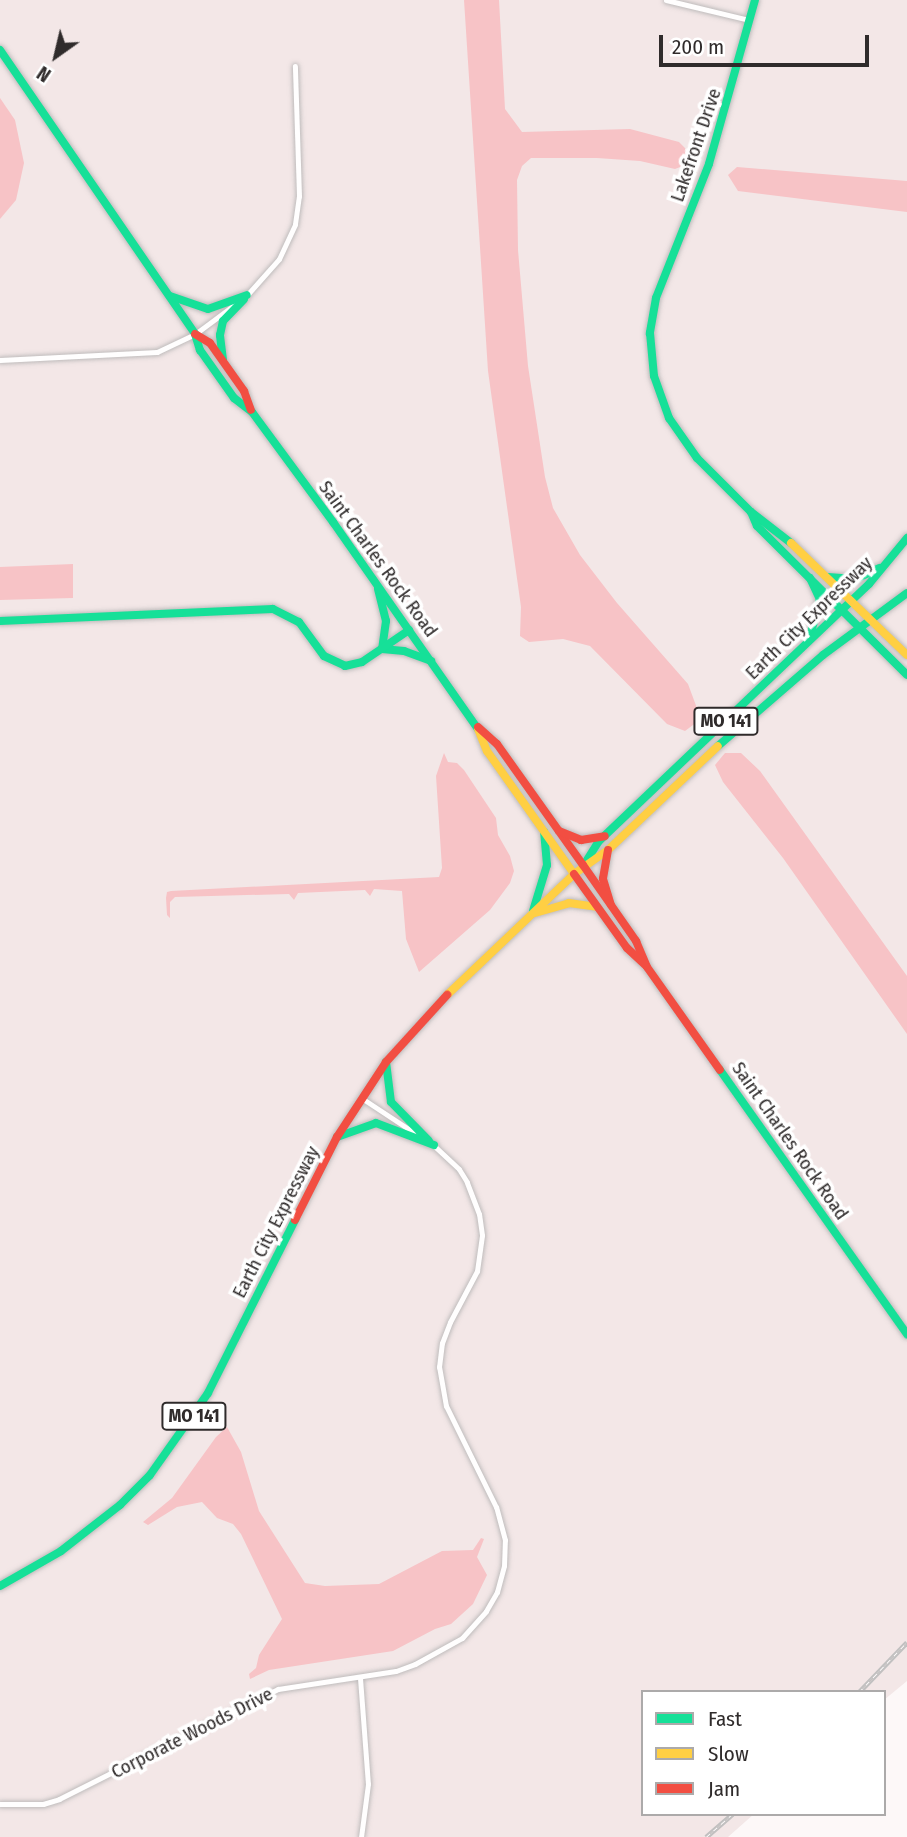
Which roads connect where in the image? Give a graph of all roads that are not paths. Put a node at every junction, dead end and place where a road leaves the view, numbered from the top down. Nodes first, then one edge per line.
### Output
1 (666, 0) edge
2 (754, 0) edge
3 (749, 20) junction
4 (0, 50) edge
5 (295, 66) dead end
6 (247, 295) junction
7 (170, 296) junction
8 (195, 334) junction
9 (0, 359) edge
10 (223, 362) junction
11 (252, 412) junction
12 (751, 512) junction
13 (907, 538) edge
14 (886, 565) junction
15 (828, 577) junction
16 (810, 578) junction
17 (377, 584) junction
18 (907, 593) edge
19 (852, 600) junction
20 (842, 610) junction
21 (870, 619) junction
22 (0, 621) edge
23 (859, 628) junction
24 (409, 630) junction
25 (808, 642) junction
26 (382, 649) junction
27 (907, 655) edge
28 (432, 662) junction
29 (907, 675) edge
30 (477, 726) junction
31 (559, 831) junction
32 (544, 832) junction
33 (605, 836) junction
34 (608, 850) junction
35 (583, 865) junction
36 (574, 874) junction
37 (611, 905) junction
38 (597, 907) junction
39 (532, 913) junction
40 (648, 967) junction
41 (386, 1062) junction
42 (361, 1097) junction
43 (337, 1137) junction
44 (434, 1145) junction
45 (907, 1334) edge
46 (0, 1586) edge
47 (360, 1678) junction
48 (0, 1804) edge
49 (361, 1837) edge

1 - 3 street
2 - 3 main road, Lakefront Drive
3 - 12 main road, Lakefront Drive
4 - 7 main road, Saint Charles Rock Road
5 - 6 street
6 - 7 main road
6 - 8 street
6 - 10 main road
7 - 8 main road, Saint Charles Rock Road
8 - 9 street
8 - 10 main road, Saint Charles Rock Road
8 - 11 main road, Saint Charles Rock Road
10 - 11 main road, Saint Charles Rock Road
11 - 17 main road, Saint Charles Rock Road
12 - 15 main road
12 - 16 main road
13 - 14 main road, Earth City Expressway / MO 141
14 - 15 main road
14 - 19 main road, Earth City Expressway / MO 141
15 - 19 main road
16 - 20 main road
16 - 25 main road
17 - 24 main road, Saint Charles Rock Road
17 - 26 main road
18 - 21 main road, Earth City Expressway / MO 141
19 - 20 main road, Earth City Expressway / MO 141
19 - 21 main road
20 - 23 main road
20 - 25 main road, Earth City Expressway / MO 141
21 - 23 main road, Earth City Expressway / MO 141
21 - 27 main road
22 - 26 main road
23 - 29 main road
23 - 34 main road, Earth City Expressway / MO 141
24 - 26 main road
24 - 28 main road, Saint Charles Rock Road
25 - 33 main road, Earth City Expressway / MO 141
26 - 28 main road
28 - 30 main road, Saint Charles Rock Road
30 - 31 main road, Saint Charles Rock Road
30 - 32 main road, Saint Charles Rock Road
31 - 33 main road
31 - 35 main road, Saint Charles Rock Road
32 - 36 main road, Saint Charles Rock Road
32 - 39 main road
33 - 35 main road, Earth City Expressway / MO 141
34 - 35 main road, Earth City Expressway / MO 141
34 - 37 main road
35 - 36 main road, Earth City Expressway / MO 141
35 - 37 main road, Saint Charles Rock Road
36 - 38 main road, Saint Charles Rock Road
36 - 39 main road, Earth City Expressway / MO 141
37 - 40 main road, Saint Charles Rock Road
38 - 39 main road
38 - 40 main road, Saint Charles Rock Road
39 - 41 main road, Earth City Expressway / MO 141
40 - 45 main road, Saint Charles Rock Road
41 - 42 main road, Earth City Expressway / MO 141
41 - 44 main road
42 - 43 main road, Earth City Expressway / MO 141
42 - 44 street, Corporate Woods Drive
43 - 44 main road
43 - 46 main road, Earth City Expressway / MO 141
44 - 47 street, Corporate Woods Drive
47 - 48 street, Corporate Woods Drive
47 - 49 street

